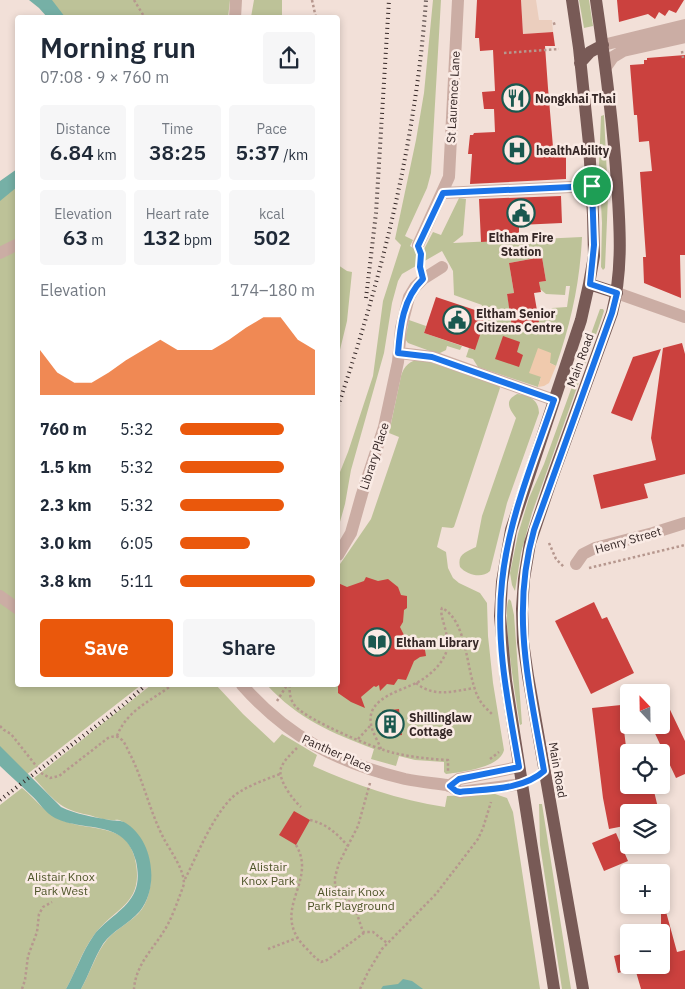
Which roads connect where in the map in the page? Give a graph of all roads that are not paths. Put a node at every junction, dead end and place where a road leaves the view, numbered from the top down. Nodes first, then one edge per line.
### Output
1 (236, 0) edge
2 (458, 0) edge
3 (572, 0) edge
4 (596, 0) edge
5 (235, 15) edge
6 (685, 25) edge
7 (683, 43) edge
8 (603, 45) junction
9 (580, 63) junction
10 (606, 66) junction
11 (592, 186) junction
12 (443, 193) junction
13 (15, 246) edge
14 (418, 246) dead end
15 (0, 253) edge
16 (442, 267) dead end
17 (590, 284) junction
18 (617, 293) junction
19 (685, 317) edge
20 (398, 353) junction
21 (554, 400) junction
22 (685, 523) edge
23 (340, 552) edge
24 (576, 564) dead end
25 (502, 582) junction
26 (0, 596) edge
27 (15, 607) edge
28 (522, 609) junction
29 (244, 687) edge
30 (519, 767) junction
31 (544, 771) junction
32 (522, 784) junction
33 (450, 786) junction
34 (554, 989) edge
35 (583, 989) edge

1 - 5 street
2 - 12 street, St Laurence Lane
3 - 9 main road, Main Road
4 - 8 main road, Main Road
6 - 8 street
7 - 10 street
8 - 9 main road
8 - 10 main road, Main Road
9 - 11 main road, Main Road
10 - 18 main road, Main Road
11 - 12 street
11 - 17 main road, Main Road
12 - 14 street, St Laurence Lane
13 - 15 street
16 - 20 street, Library Place
17 - 18 main road
17 - 21 main road, Main Road
18 - 19 street
18 - 28 main road, Main Road
20 - 21 street
20 - 23 street, Library Place
21 - 25 main road, Main Road
22 - 24 street, Henry Street
25 - 28 main road
25 - 30 main road, Main Road
26 - 27 street
28 - 31 main road, Main Road
29 - 33 street, Panther Place
30 - 31 main road
30 - 32 main road, Main Road
30 - 33 street
31 - 32 main road
31 - 35 main road, Main Road
32 - 33 street, Panther Place
32 - 34 main road, Main Road

